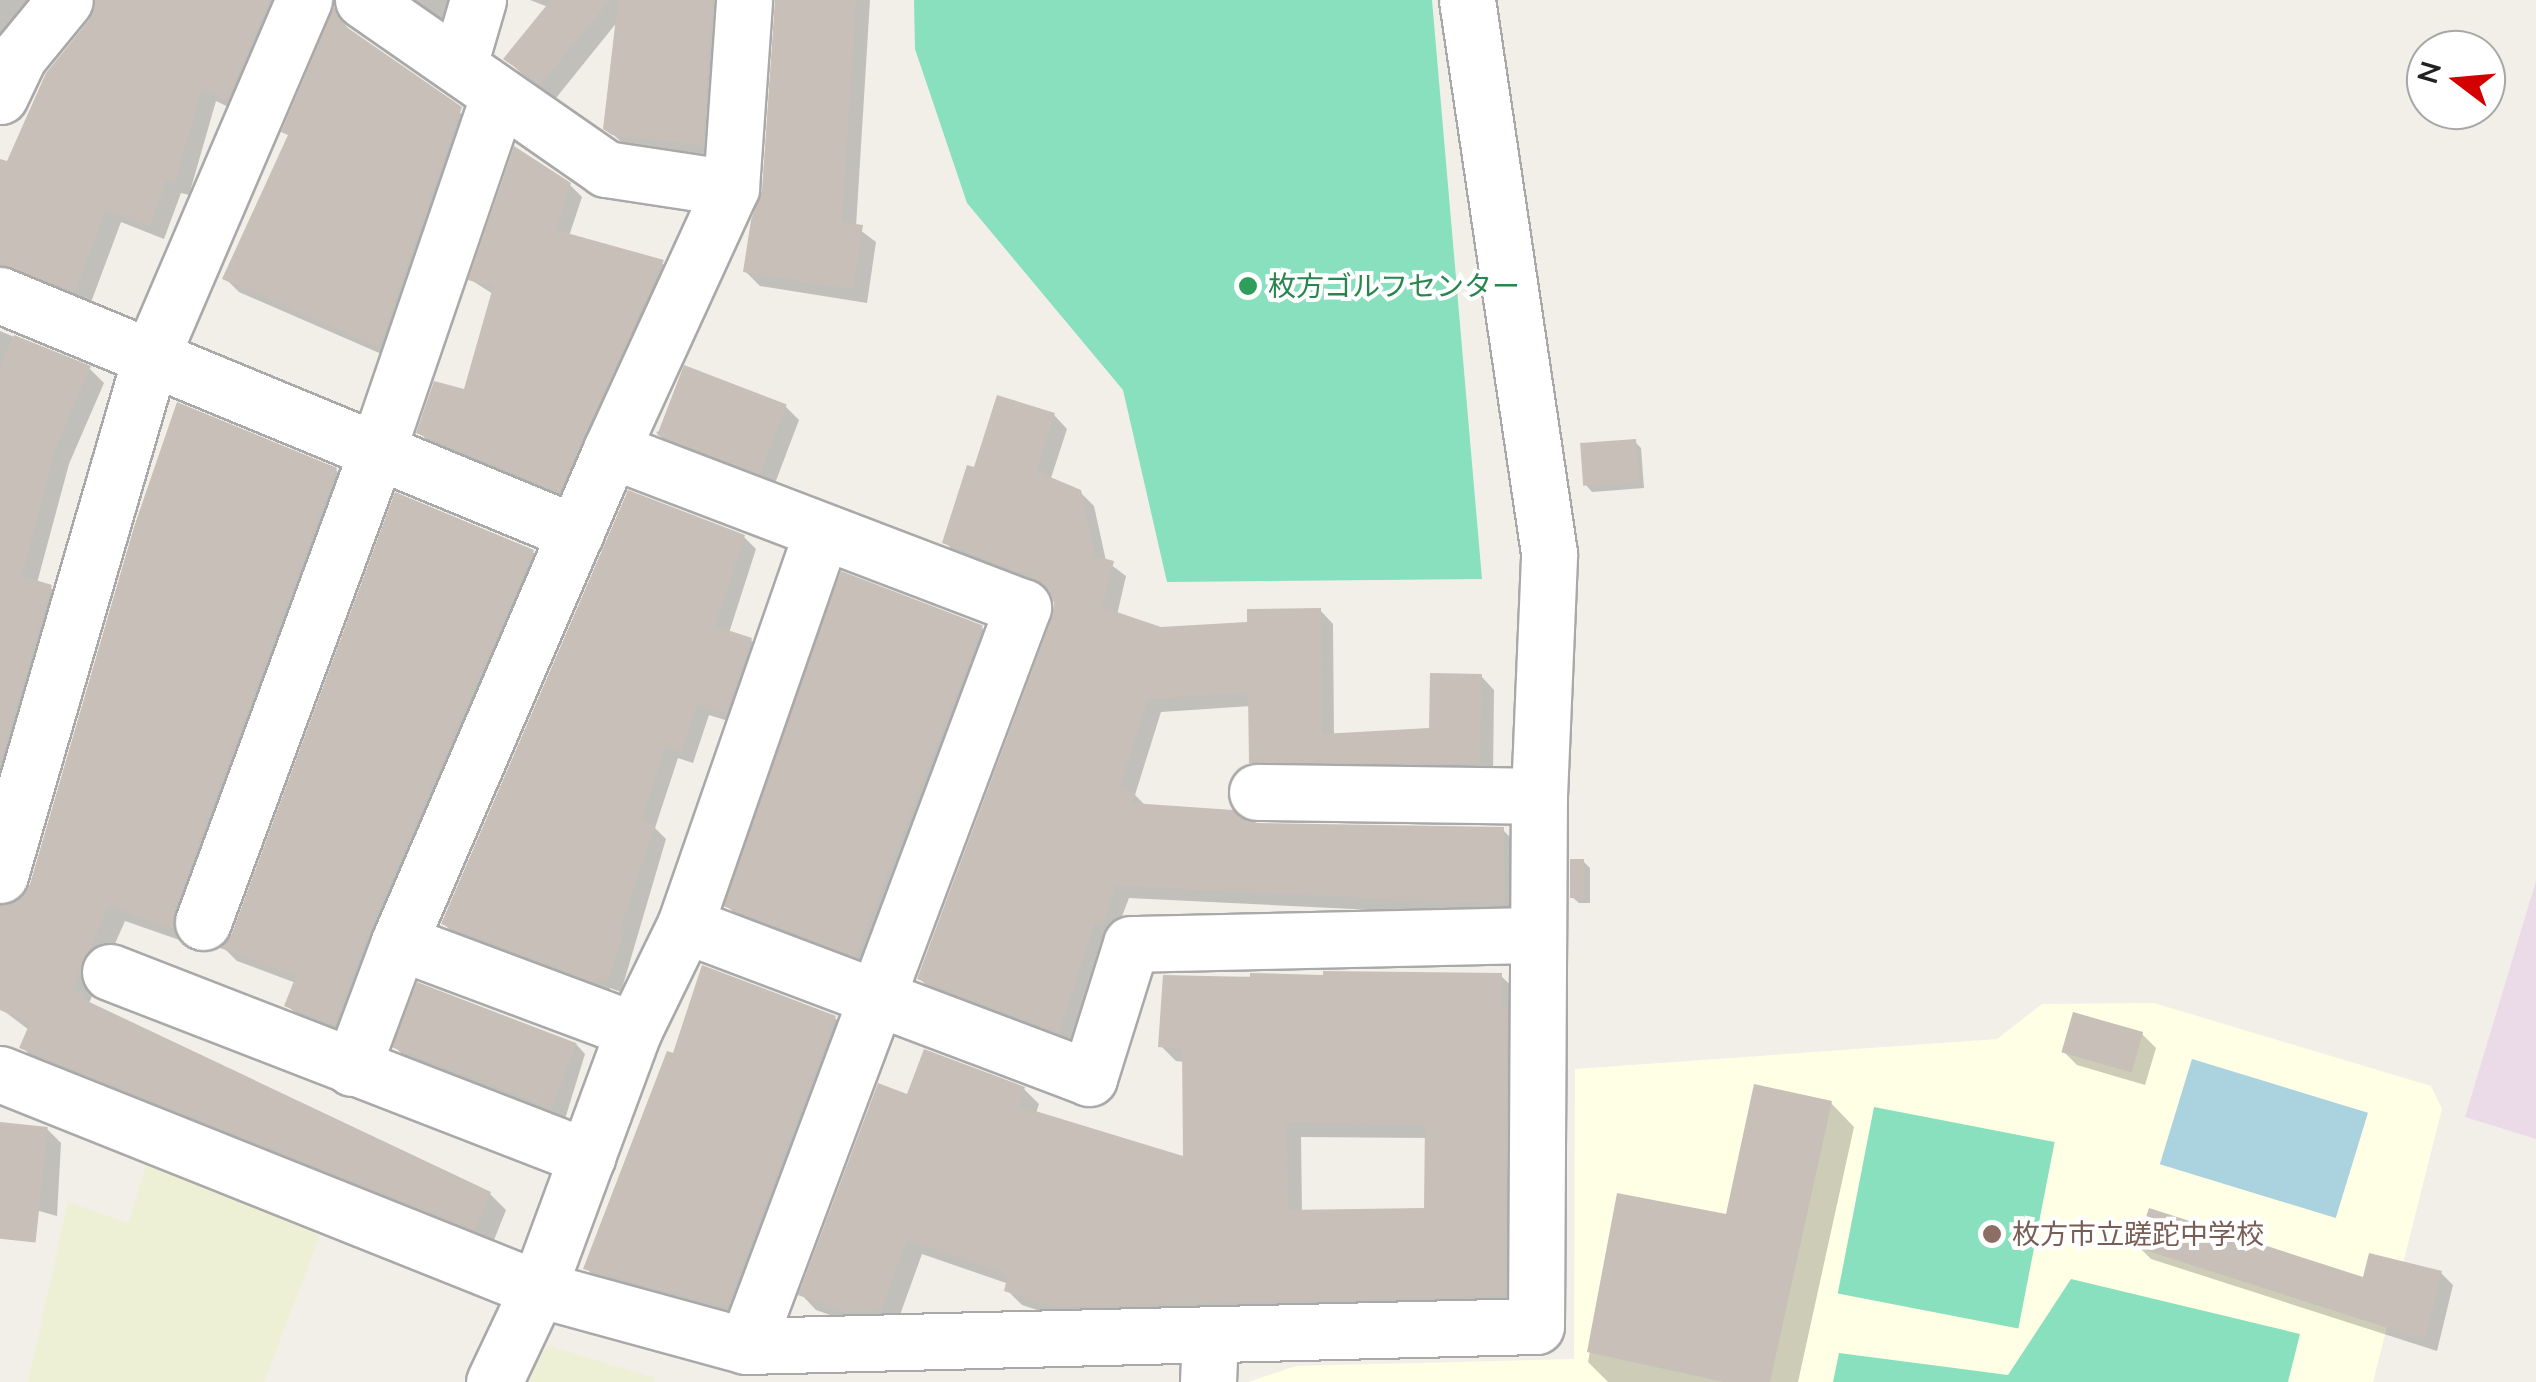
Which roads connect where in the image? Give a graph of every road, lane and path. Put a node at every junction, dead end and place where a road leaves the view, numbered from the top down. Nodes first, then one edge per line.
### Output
1 (65, 0) edge
2 (304, 0) edge
3 (363, 0) edge
4 (478, 0) edge
5 (744, 0) edge
6 (1467, 0) edge
7 (479, 80) junction
8 (0, 96) edge
9 (730, 188) junction
10 (0, 295) edge
11 (150, 359) junction
12 (611, 450) junction
13 (377, 451) junction
14 (822, 532) junction
15 (576, 534) junction
16 (1256, 792) dead end
17 (1539, 796) junction
18 (0, 874) edge
19 (203, 922) dead end
20 (686, 925) junction
21 (1537, 935) junction
22 (399, 942) junction
23 (110, 972) dead end
24 (876, 998) junction
25 (634, 1030) junction
26 (352, 1068) junction
27 (0, 1074) edge
28 (587, 1157) junction
29 (538, 1289) junction
30 (746, 1346) junction
31 (1209, 1359) edge
32 (494, 1382) edge

1 - 8 street
2 - 11 street
3 - 7 street
4 - 7 street
5 - 9 street
6 - 17 street
7 - 9 street
7 - 13 street
9 - 12 street
10 - 11 street
11 - 13 street
11 - 18 street
12 - 14 street
12 - 15 street
13 - 15 street
13 - 19 street
14 - 20 street
14 - 24 street
15 - 22 street
16 - 17 street
17 - 21 street
20 - 24 street
20 - 25 street
21 - 24 street
21 - 31 street
22 - 25 street
22 - 26 street
23 - 26 street
24 - 30 street
25 - 28 street
26 - 28 street
27 - 29 street
28 - 29 street
29 - 30 street
29 - 32 street
30 - 31 street

